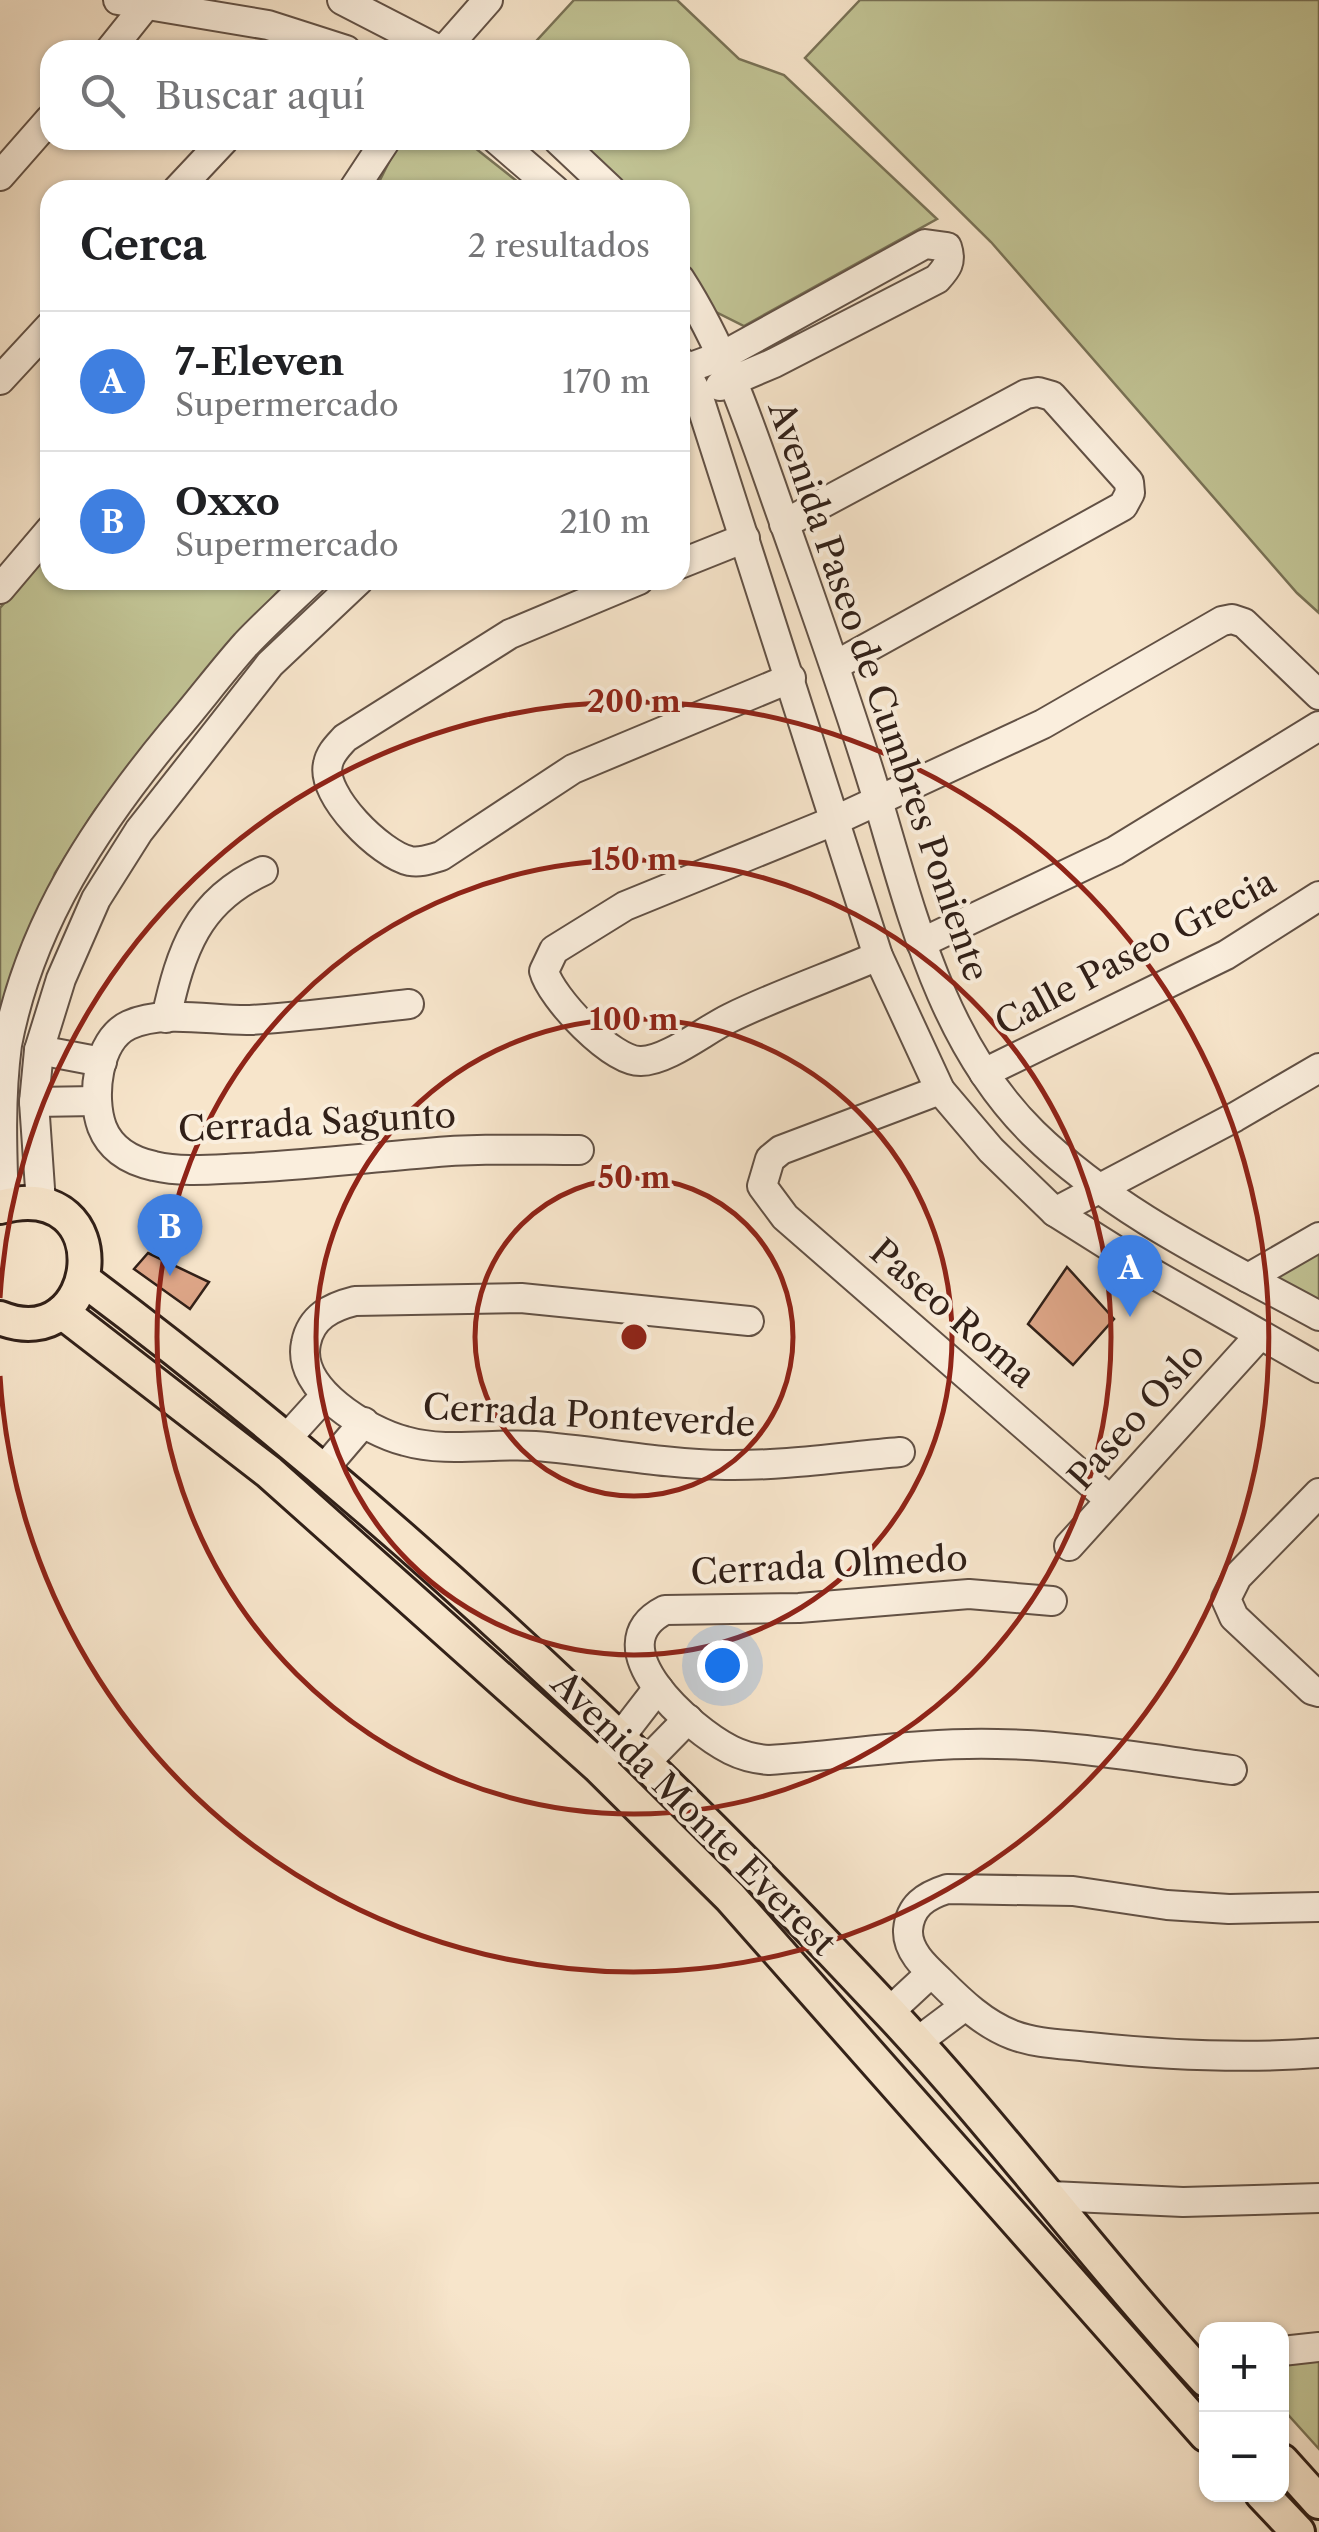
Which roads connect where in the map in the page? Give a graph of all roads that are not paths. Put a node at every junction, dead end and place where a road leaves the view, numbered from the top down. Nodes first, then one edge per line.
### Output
1 (118, 0) edge
2 (342, 0) edge
3 (488, 0) edge
4 (149, 3) edge
5 (118, 40) edge
6 (301, 40) edge
7 (422, 40) edge
8 (451, 40) edge
9 (40, 130) edge
10 (215, 150) edge
11 (379, 150) edge
12 (508, 150) edge
13 (569, 150) edge
14 (0, 176) edge
15 (186, 180) edge
16 (360, 180) edge
17 (543, 180) edge
18 (600, 180) edge
19 (690, 297) edge
20 (40, 337) edge
21 (690, 367) edge
22 (729, 368) junction
23 (0, 380) edge
24 (690, 397) edge
25 (690, 401) edge
26 (784, 524) junction
27 (744, 538) junction
28 (40, 542) edge
29 (690, 560) edge
30 (0, 589) edge
31 (302, 590) edge
32 (349, 590) edge
33 (614, 590) edge
34 (246, 644) junction
35 (270, 664) junction
36 (836, 664) junction
37 (791, 678) junction
38 (1319, 695) edge
39 (1319, 726) edge
40 (155, 754) junction
41 (182, 775) junction
42 (877, 799) junction
43 (836, 820) junction
44 (264, 871) dead end
45 (1319, 896) edge
46 (921, 944) junction
47 (878, 956) junction
48 (409, 1004) dead end
49 (166, 1018) junction
50 (38, 1050) junction
51 (1319, 1068) edge
52 (984, 1072) junction
53 (99, 1081) junction
54 (940, 1090) junction
55 (34, 1102) junction
56 (579, 1150) dead end
57 (1099, 1190) junction
58 (41, 1202) junction
59 (2, 1206) edge
60 (1055, 1212) junction
61 (1319, 1237) edge
62 (1248, 1278) junction
63 (84, 1280) junction
64 (62, 1312) junction
65 (1319, 1316) edge
66 (748, 1321) dead end
67 (4, 1325) edge
68 (1259, 1336) junction
69 (1319, 1368) edge
70 (344, 1408) junction
71 (286, 1438) junction
72 (900, 1452) dead end
73 (324, 1470) junction
74 (1319, 1493) edge
75 (1110, 1500) junction
76 (1069, 1546) dead end
77 (444, 1577) junction
78 (1052, 1601) dead end
79 (418, 1604) junction
80 (1319, 1692) edge
81 (673, 1704) junction
82 (618, 1739) junction
83 (644, 1764) junction
84 (598, 1766) junction
85 (1232, 1770) dead end
86 (757, 1876) junction
87 (730, 1897) junction
88 (1319, 1907) edge
89 (948, 1989) junction
90 (889, 2012) junction
91 (916, 2042) junction
92 (1319, 2053) edge
93 (1051, 2196) junction
94 (1319, 2198) edge
95 (1319, 2348) edge
96 (1289, 2350) edge
97 (1199, 2367) edge
98 (1199, 2372) edge
99 (1164, 2390) junction
100 (1199, 2428) edge
101 (1289, 2469) edge
102 (1270, 2502) edge
103 (1319, 2502) edge
104 (1298, 2532) edge

1 - 4 street
2 - 7 street
3 - 8 street
4 - 5 street
4 - 6 street
9 - 14 street
10 - 15 street
11 - 16 street
12 - 17 street
13 - 18 street
19 - 22 street, Avenida Paseo de Cumbres Poniente
20 - 23 street
21 - 22 street
22 - 22 street
22 - 24 street
22 - 26 street, Avenida Paseo de Cumbres Poniente
25 - 27 street
26 - 36 street, Avenida Paseo de Cumbres Poniente
26 - 36 street
27 - 29 street
27 - 37 street
28 - 30 street
31 - 34 street
32 - 35 street
33 - 37 street
34 - 35 street
34 - 40 street
35 - 41 street
36 - 42 street, Avenida Paseo de Cumbres Poniente
37 - 43 street
38 - 42 street
39 - 46 street
40 - 41 street
40 - 59 street
41 - 50 street
42 - 43 street
42 - 46 street, Avenida Paseo de Cumbres Poniente
43 - 47 street
43 - 47 street
44 - 49 street
45 - 52 street, Calle Paseo Grecia
46 - 52 street, Avenida Paseo de Cumbres Poniente
47 - 54 street
48 - 49 street
49 - 53 street
50 - 53 street
50 - 55 street
51 - 57 street
52 - 57 street, Avenida Paseo de Cumbres Poniente
53 - 55 street
53 - 56 street, Cerrada Sagunto
54 - 60 street
54 - 75 street, Paseo Roma
55 - 58 street
57 - 60 street
57 - 62 street, Avenida Paseo de Cumbres Poniente
58 - 59 main road
58 - 63 main road
60 - 68 street
61 - 62 street
62 - 65 street, Avenida Paseo de Cumbres Poniente
63 - 64 main road
63 - 71 main road, Avenida Monte Everest
64 - 67 main road
64 - 79 main road, Avenida Monte Everest
66 - 70 street
68 - 69 street
68 - 75 street, Paseo Oslo
70 - 71 street
70 - 72 street, Cerrada Ponteverde
70 - 73 street
71 - 73 main road, Avenida Monte Everest
73 - 77 main road, Avenida Monte Everest
74 - 80 street
75 - 76 street, Paseo Oslo
77 - 79 main road
77 - 82 main road, Avenida Monte Everest
78 - 81 street, Cerrada Olmedo
79 - 84 main road, Avenida Monte Everest
81 - 82 street
81 - 83 street
81 - 85 street
82 - 83 main road, Avenida Monte Everest
82 - 84 street
83 - 86 main road, Avenida Monte Everest
84 - 87 main road, Avenida Monte Everest
86 - 87 main road
86 - 90 main road, Avenida Monte Everest
87 - 99 main road, Avenida Monte Everest
88 - 89 street
89 - 90 street
89 - 91 street
89 - 92 street
90 - 91 main road, Avenida Monte Everest
91 - 93 main road, Avenida Monte Everest
93 - 94 street
93 - 97 main road, Avenida Monte Everest
95 - 96 street
98 - 99 street
99 - 100 main road, Avenida Monte Everest
101 - 103 main road
102 - 104 main road

